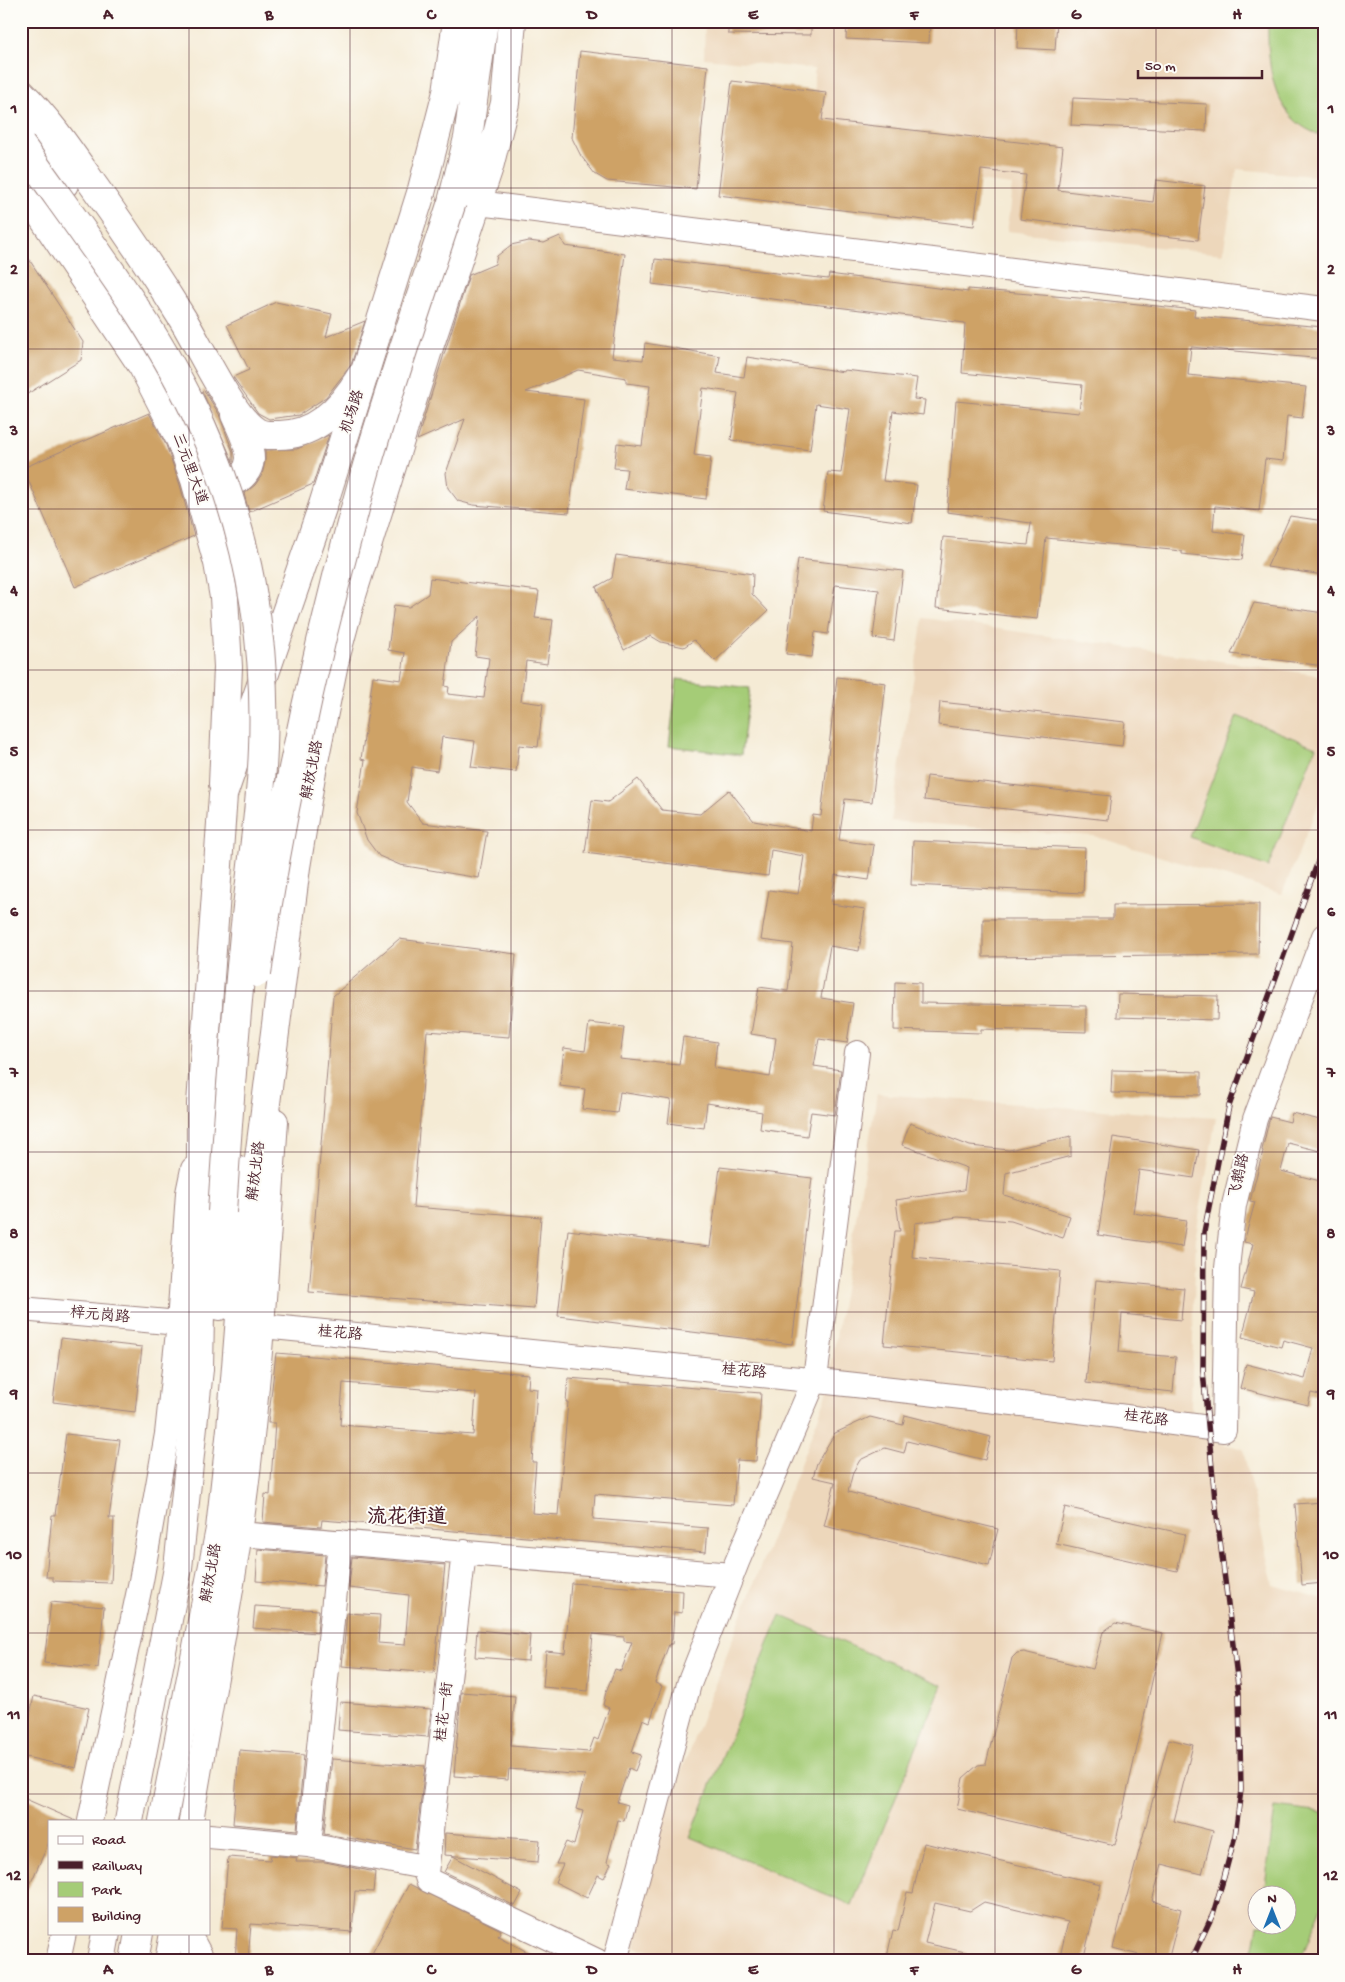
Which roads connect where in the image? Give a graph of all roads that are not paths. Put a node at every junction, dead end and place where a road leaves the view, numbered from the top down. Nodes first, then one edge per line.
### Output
1 (457, 21) edge
2 (484, 21) edge
3 (512, 21) edge
4 (21, 93) edge
5 (21, 117) edge
6 (21, 145) edge
7 (21, 185) edge
8 (465, 203) junction
9 (1324, 309) edge
10 (165, 332) dead end
11 (369, 361) junction
12 (227, 398) junction
13 (187, 459) junction
14 (323, 505) junction
15 (373, 525) junction
16 (308, 791) junction
17 (223, 795) junction
18 (288, 930) junction
19 (1324, 936) edge
20 (254, 940) dead end
21 (858, 1053) dead end
22 (200, 1149) junction
23 (222, 1212) junction
24 (242, 1292) junction
25 (21, 1309) edge
26 (179, 1323) junction
27 (262, 1326) junction
28 (815, 1379) junction
29 (1224, 1430) joint
30 (240, 1534) junction
31 (340, 1542) junction
32 (464, 1552) junction
33 (732, 1575) junction
34 (90, 1820) edge
35 (129, 1820) edge
36 (161, 1820) edge
37 (161, 1820) edge
38 (191, 1820) edge
39 (210, 1836) edge
40 (310, 1836) dead end
41 (426, 1873) junction
42 (64, 1934) edge
43 (106, 1934) edge
44 (140, 1934) edge
45 (172, 1934) edge
46 (187, 1934) edge
47 (58, 1961) edge
48 (101, 1961) edge
49 (134, 1961) edge
50 (168, 1961) edge
51 (201, 1961) edge
52 (597, 1961) edge
53 (615, 1961) edge

1 - 11 main road, 机场路
2 - 8 main road
3 - 8 main road
4 - 12 main road
5 - 10 main road
6 - 23 main road, bridge
7 - 13 main road, 三元里大道
8 - 9 street
8 - 15 main road
8 - 23 main road, bridge
11 - 12 main road
11 - 14 main road, 机场路
12 - 13 main road
13 - 17 main road, 三元里大道
14 - 15 main road
14 - 17 main road, 机场路
15 - 16 main road, 解放北路
16 - 17 main road
16 - 18 main road, 解放北路
17 - 22 main road
18 - 24 main road, 解放北路
18 - 27 street
19 - 29 street, 飞鹅路
20 - 24 main road
21 - 28 street
22 - 26 street
22 - 35 main road
23 - 36 main road
24 - 37 main road, 解放北路
25 - 26 street, 梓元岗路
26 - 34 street
27 - 28 street, 桂花路
27 - 30 street
28 - 29 street, 桂花路
28 - 33 street
30 - 31 street
30 - 38 street
31 - 32 street
31 - 40 street
32 - 33 street
32 - 41 street, 桂花一街
33 - 53 street
39 - 41 street
41 - 52 street
42 - 47 street
43 - 48 main road
44 - 49 main road
45 - 50 street
46 - 51 main road

